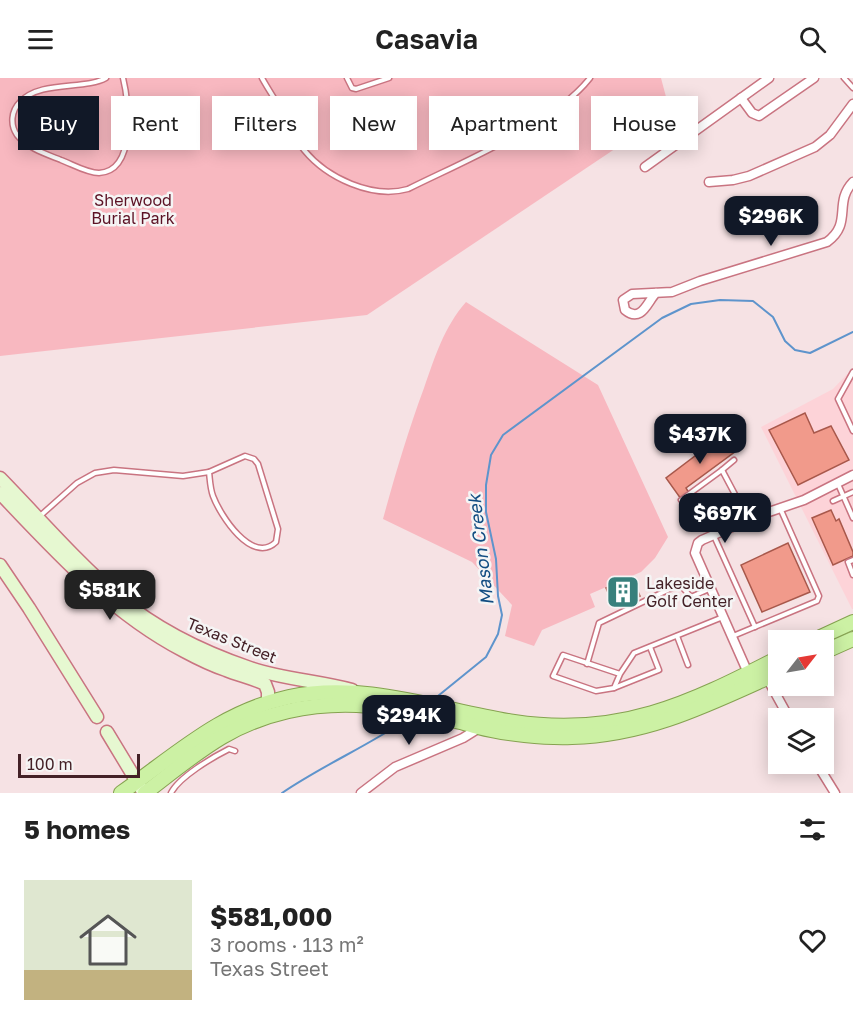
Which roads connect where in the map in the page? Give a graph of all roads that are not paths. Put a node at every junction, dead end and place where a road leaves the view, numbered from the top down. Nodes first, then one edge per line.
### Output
1 (106, 78) edge
2 (123, 78) edge
3 (262, 78) edge
4 (347, 78) edge
5 (389, 78) edge
6 (590, 78) edge
7 (769, 78) edge
8 (814, 78) edge
9 (844, 78) edge
10 (853, 88) edge
11 (741, 98) junction
12 (853, 104) edge
13 (645, 167) dead end
14 (709, 182) dead end
15 (853, 182) edge
16 (656, 293) dead end
17 (853, 372) edge
18 (853, 431) edge
19 (734, 460) dead end
20 (722, 470) junction
21 (209, 472) junction
22 (853, 475) edge
23 (0, 478) edge
24 (838, 483) junction
25 (853, 492) edge
26 (0, 493) edge
27 (844, 496) junction
28 (681, 500) dead end
29 (833, 501) dead end
30 (780, 508) junction
31 (853, 518) edge
32 (749, 520) junction
33 (34, 521) junction
34 (714, 535) junction
35 (853, 560) edge
36 (0, 565) edge
37 (853, 575) edge
38 (710, 588) junction
39 (723, 617) junction
40 (853, 622) edge
41 (755, 627) junction
42 (834, 631) edge
43 (677, 636) junction
44 (732, 637) junction
45 (853, 639) edge
46 (650, 647) junction
47 (834, 648) edge
48 (768, 663) edge
49 (587, 664) junction
50 (688, 665) dead end
51 (620, 674) junction
52 (748, 674) junction
53 (768, 677) edge
54 (614, 688) junction
55 (368, 694) junction
56 (268, 703) junction
57 (394, 704) junction
58 (97, 717) dead end
59 (465, 717) junction
60 (479, 728) junction
61 (106, 732) dead end
62 (235, 751) dead end
63 (824, 774) edge
64 (142, 789) edge
65 (121, 793) edge
66 (171, 793) edge
67 (361, 793) edge
68 (836, 793) edge

1 - 2 lane
3 - 6 lane
4 - 5 lane
7 - 11 street
8 - 11 street
9 - 10 lane
11 - 13 street
12 - 14 street
15 - 16 street
17 - 18 lane
19 - 20 lane
20 - 28 lane
20 - 32 lane
21 - 21 lane
21 - 33 lane
22 - 24 street
23 - 33 main road, Texas Street
24 - 27 lane
24 - 30 street
25 - 27 lane
26 - 33 main road, Texas Street
27 - 29 lane
27 - 31 lane
30 - 32 street
30 - 41 lane
32 - 34 street
33 - 55 main road, Texas Street
33 - 56 main road, Texas Street
34 - 38 street
34 - 41 lane
35 - 37 lane
36 - 58 main road
38 - 39 street
38 - 49 lane
39 - 43 lane
39 - 44 street
40 - 42 main road
41 - 44 lane
43 - 46 lane
43 - 50 lane
44 - 52 street
45 - 47 main road
46 - 51 lane
46 - 54 lane
48 - 52 main road
49 - 51 lane
49 - 54 lane
51 - 54 lane
52 - 59 main road
53 - 60 main road
55 - 56 main road
55 - 57 main road
56 - 64 main road
57 - 59 main road
57 - 64 main road
59 - 60 main road
60 - 67 street
61 - 64 main road
62 - 66 lane
63 - 68 street
64 - 65 main road

